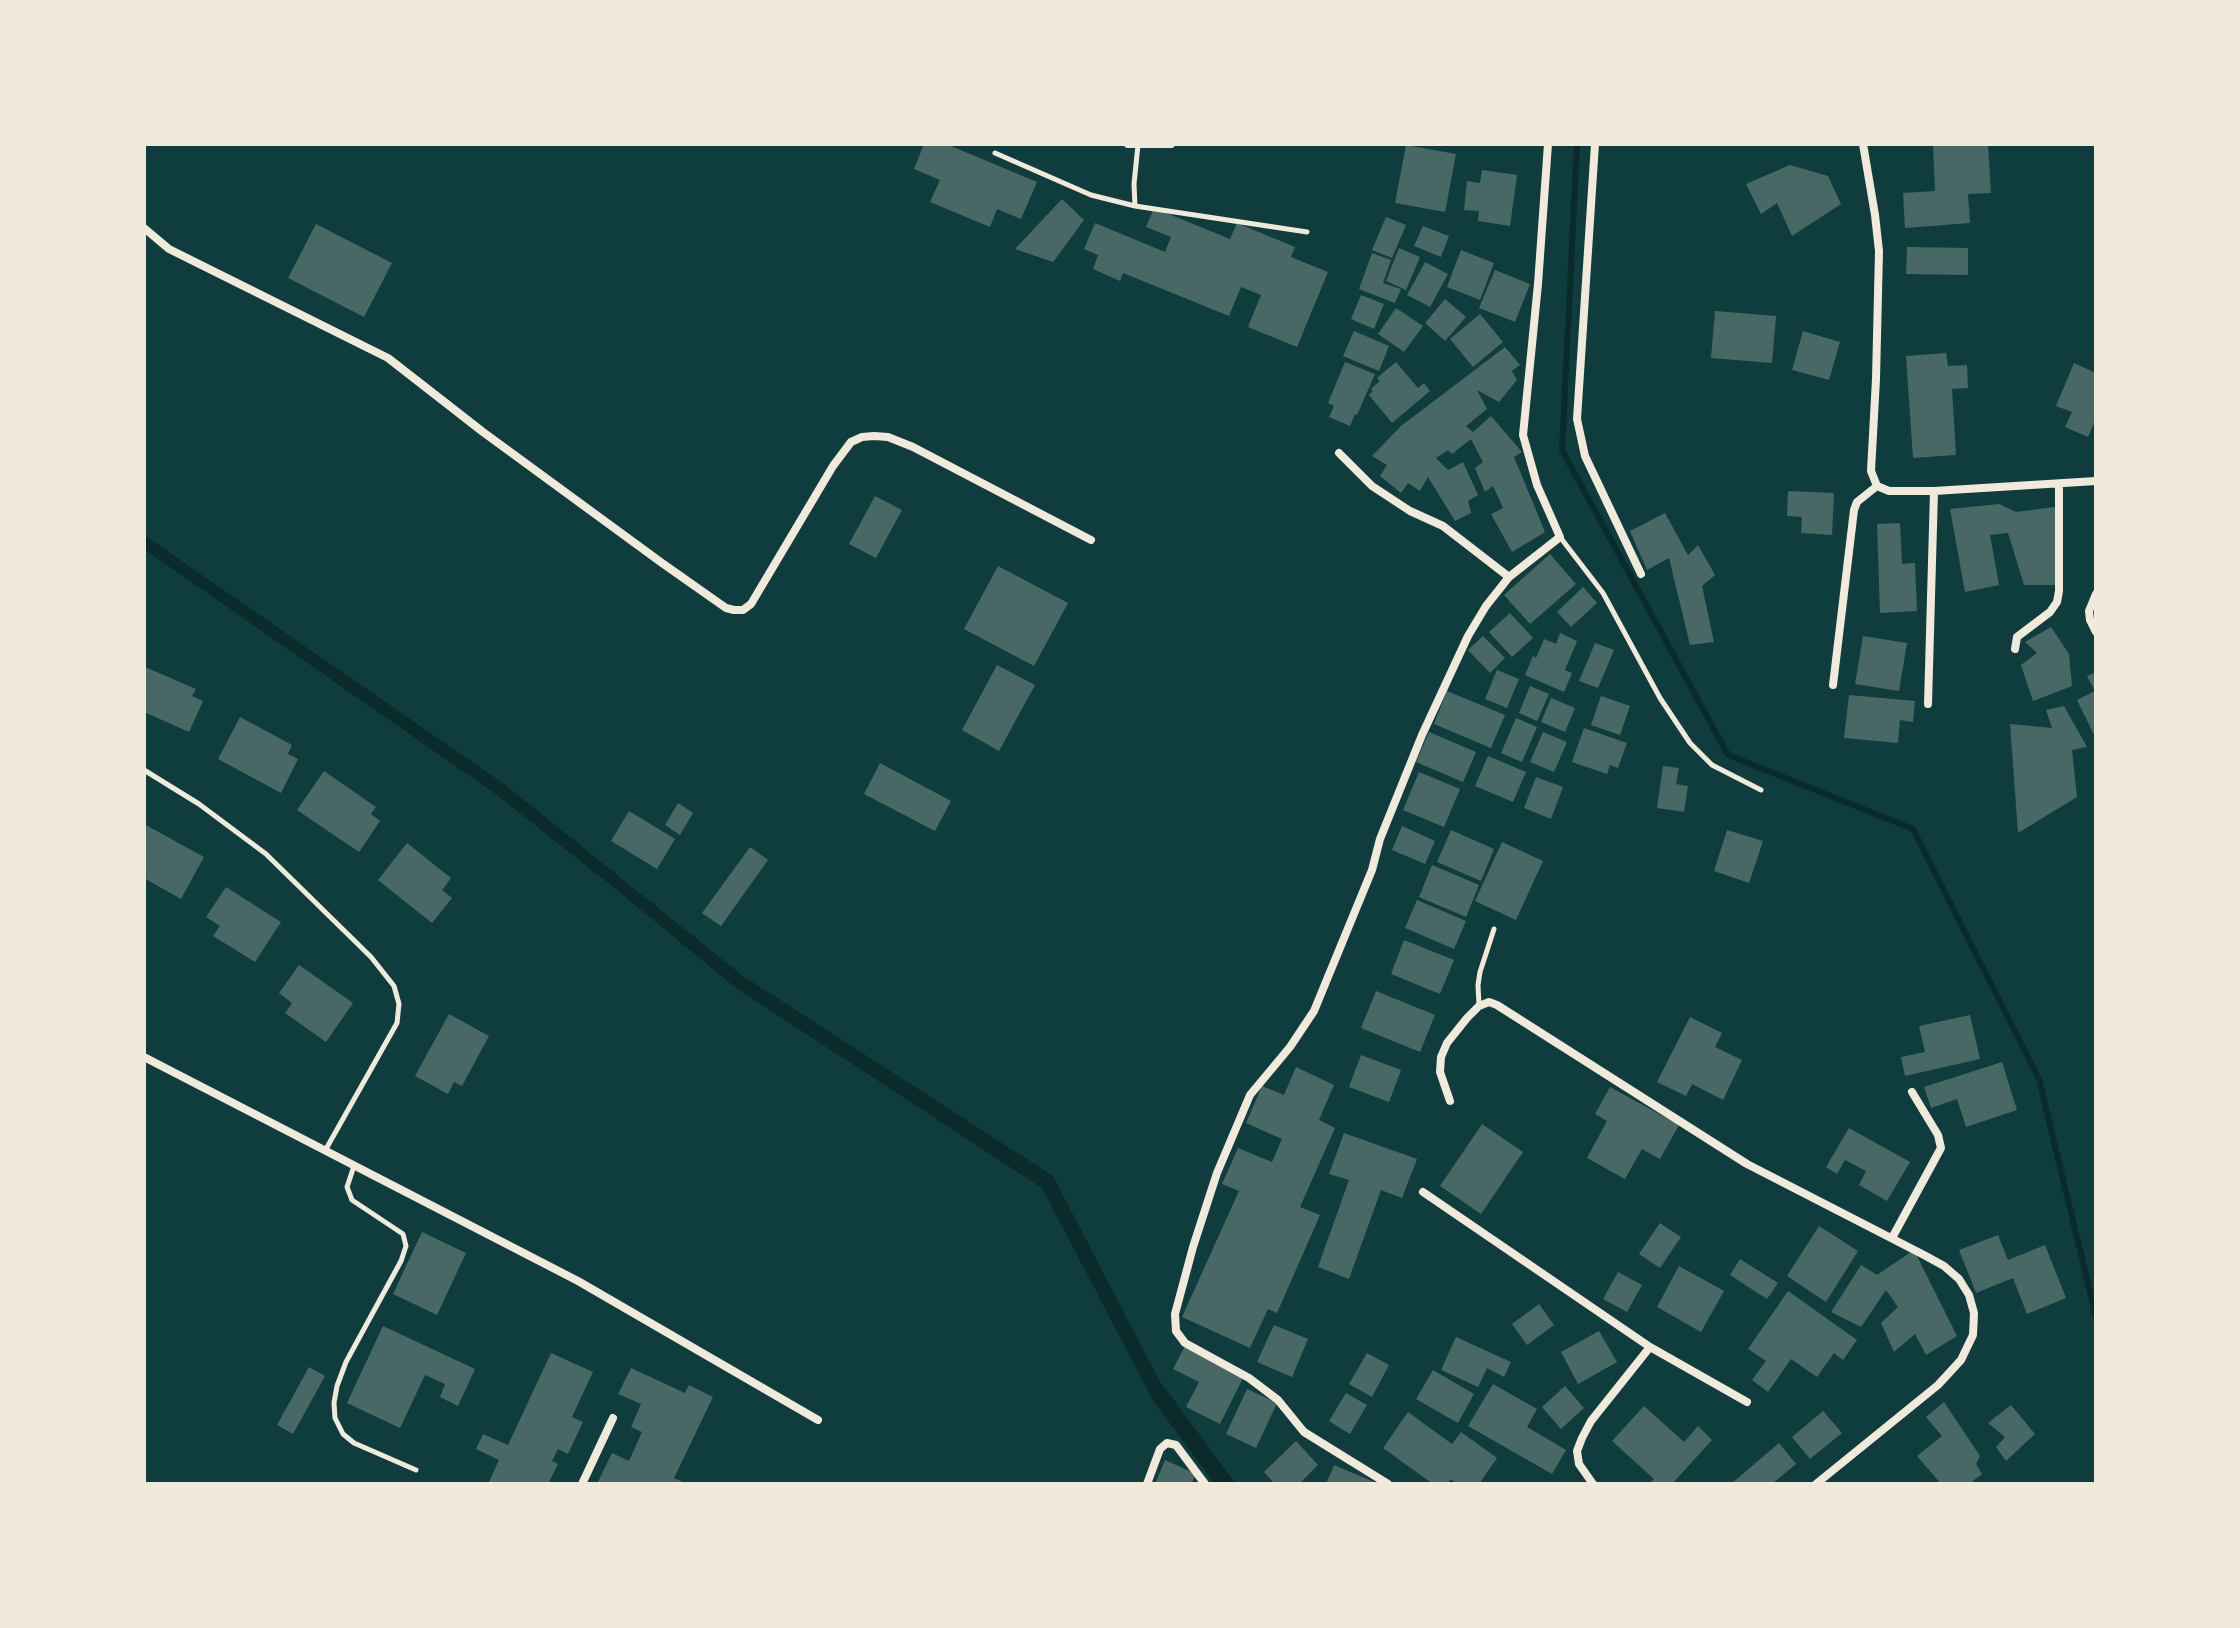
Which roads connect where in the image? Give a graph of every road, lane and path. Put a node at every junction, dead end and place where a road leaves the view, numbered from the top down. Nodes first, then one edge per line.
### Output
1 (1171, 144) edge
2 (1548, 144) edge
3 (1595, 144) edge
4 (1863, 144) edge
5 (1133, 145) edge
6 (995, 153) dead end
7 (1135, 206) junction
8 (144, 228) edge
9 (1307, 232) dead end
10 (1339, 453) dead end
11 (2096, 481) edge
12 (2059, 484) junction
13 (1877, 486) junction
14 (1934, 491) junction
15 (1560, 537) junction
16 (1091, 540) dead end
17 (1641, 574) dead end
18 (1509, 577) junction
19 (2096, 594) edge
20 (2096, 632) edge
21 (2015, 649) dead end
22 (1833, 685) dead end
23 (1928, 704) dead end
24 (144, 770) edge
25 (1761, 790) dead end
26 (1494, 929) dead end
27 (1479, 1006) junction
28 (144, 1057) edge
29 (1912, 1092) dead end
30 (1450, 1101) dead end
31 (326, 1149) junction
32 (354, 1165) junction
33 (1423, 1192) dead end
34 (1892, 1238) junction
35 (1650, 1347) junction
36 (1747, 1402) dead end
37 (613, 1418) dead end
38 (818, 1420) dead end
39 (416, 1470) dead end
40 (582, 1484) edge
41 (1147, 1484) edge
42 (1205, 1484) edge
43 (1388, 1484) edge
44 (1593, 1484) edge
45 (1816, 1484) edge

1 - 5 street
2 - 15 street
3 - 17 street
4 - 13 street
5 - 7 lane
6 - 7 lane
7 - 9 lane
8 - 16 street
10 - 18 street
11 - 12 street
12 - 14 street
12 - 21 street
13 - 14 street
13 - 22 street
14 - 23 street
15 - 18 street
15 - 25 lane
18 - 43 street
19 - 20 street
24 - 31 lane
26 - 27 lane
27 - 30 street
27 - 34 street
28 - 31 street
29 - 34 street
31 - 32 street
32 - 38 street
32 - 39 lane
33 - 35 street
34 - 45 street
35 - 36 street
35 - 44 street
37 - 40 street
41 - 42 street

